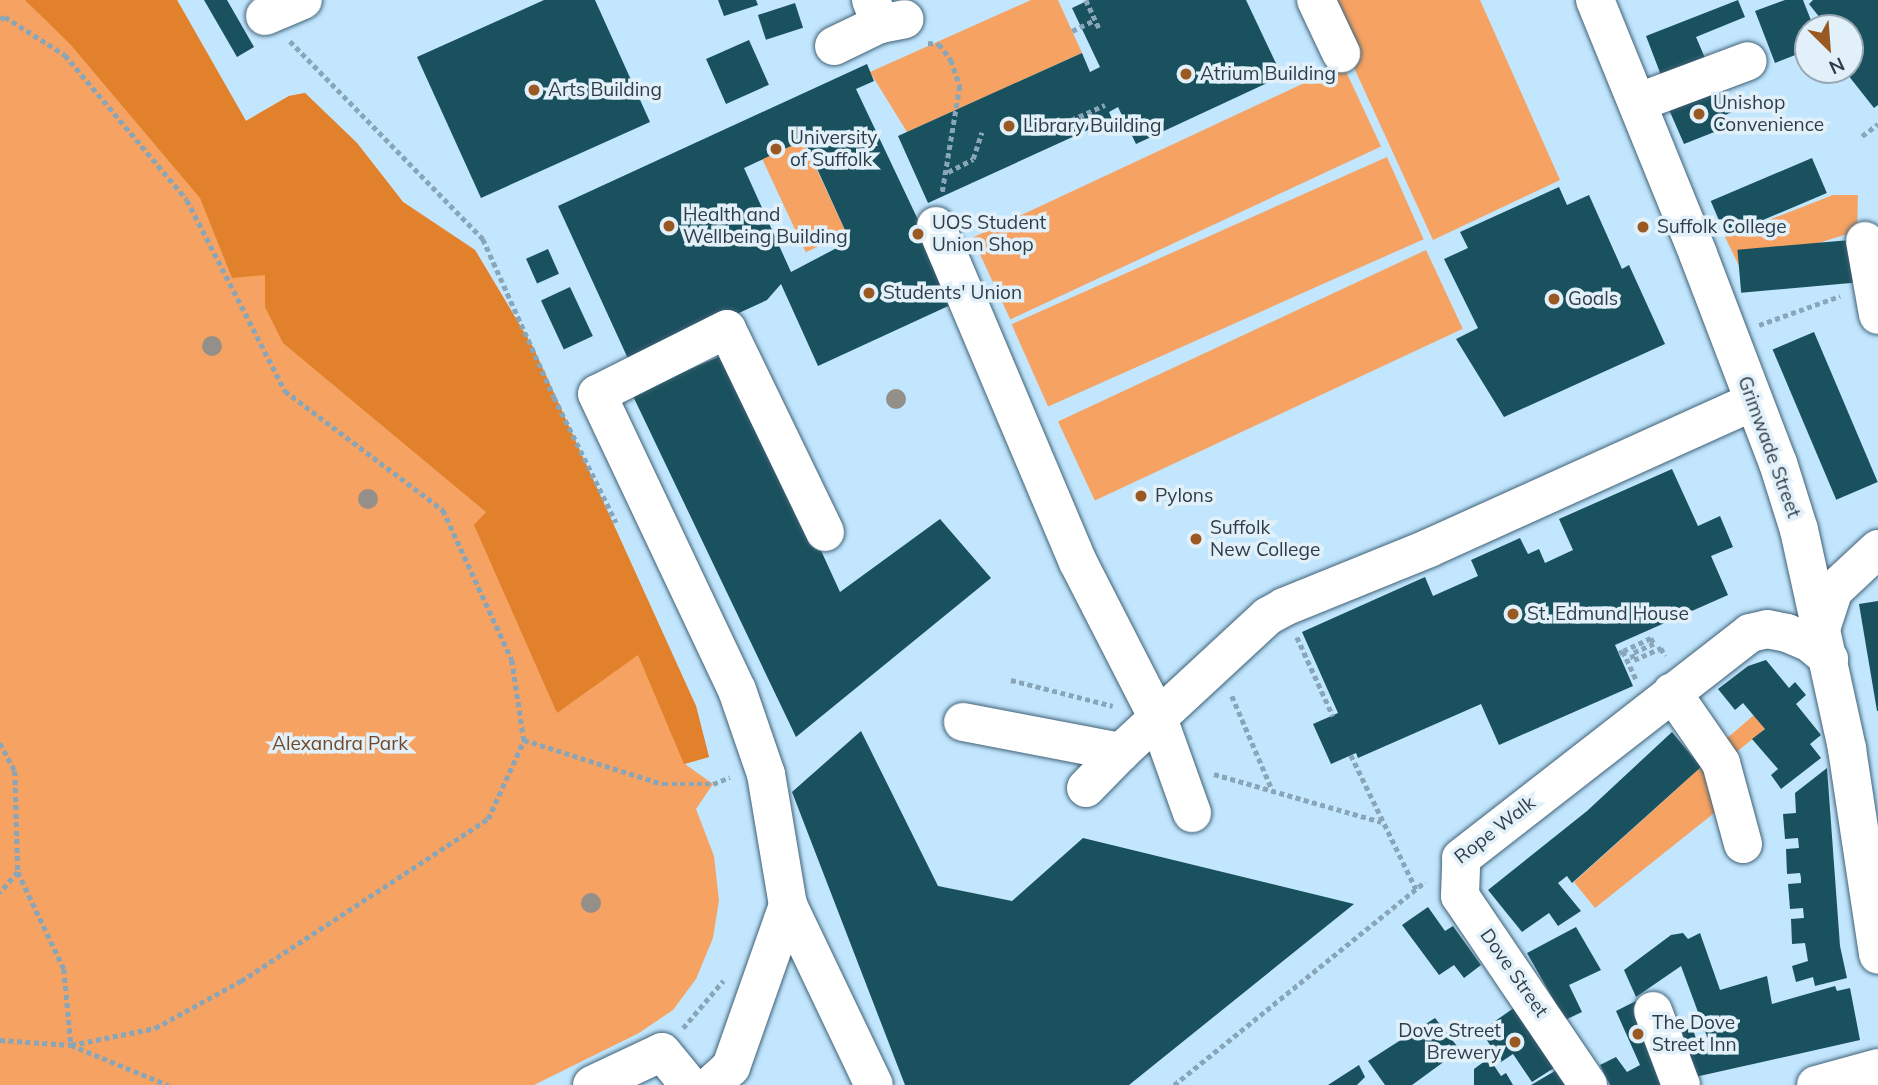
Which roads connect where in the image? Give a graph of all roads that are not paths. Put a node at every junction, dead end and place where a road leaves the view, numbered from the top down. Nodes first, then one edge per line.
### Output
1 (303, 0) edge
2 (1316, 0) edge
3 (1595, 0) edge
4 (885, 14) edge
5 (265, 16) road end
6 (834, 46) dead end
7 (1340, 53) dead end
8 (1748, 61) dead end
9 (1639, 102) junction
10 (936, 226) road end
11 (1866, 241) dead end
12 (1874, 300) edge
13 (1752, 402) junction
14 (825, 532) dead end
15 (1878, 549) edge
16 (1825, 642) junction
17 (1687, 680) junction
18 (1158, 718) junction
19 (963, 722) dead end
20 (1121, 752) junction
21 (1086, 788) dead end
22 (1192, 813) dead end
23 (1743, 844) dead end
24 (1461, 858) joint
25 (788, 905) junction
26 (1878, 956) edge
27 (1653, 1011) dead end
28 (1878, 1068) edge
29 (592, 1085) edge
30 (689, 1085) edge
31 (711, 1085) edge
32 (874, 1085) edge
33 (1588, 1085) edge
34 (1681, 1085) edge
35 (1816, 1085) edge

1 - 5 street
2 - 7 street
3 - 9 street, Grimwade Street
4 - 6 street
8 - 9 street
9 - 13 street, Grimwade Street
10 - 18 street
11 - 12 street
13 - 16 street, Grimwade Street
13 - 18 street
14 - 25 street
15 - 16 street
16 - 17 street, Rope Walk
16 - 26 street, Grimwade Street
17 - 23 street
17 - 24 street, Rope Walk
18 - 20 street
18 - 22 street
19 - 20 street
20 - 21 street
24 - 33 street, Dove Street
25 - 31 street
25 - 32 street
27 - 34 street
28 - 35 street
29 - 30 street

